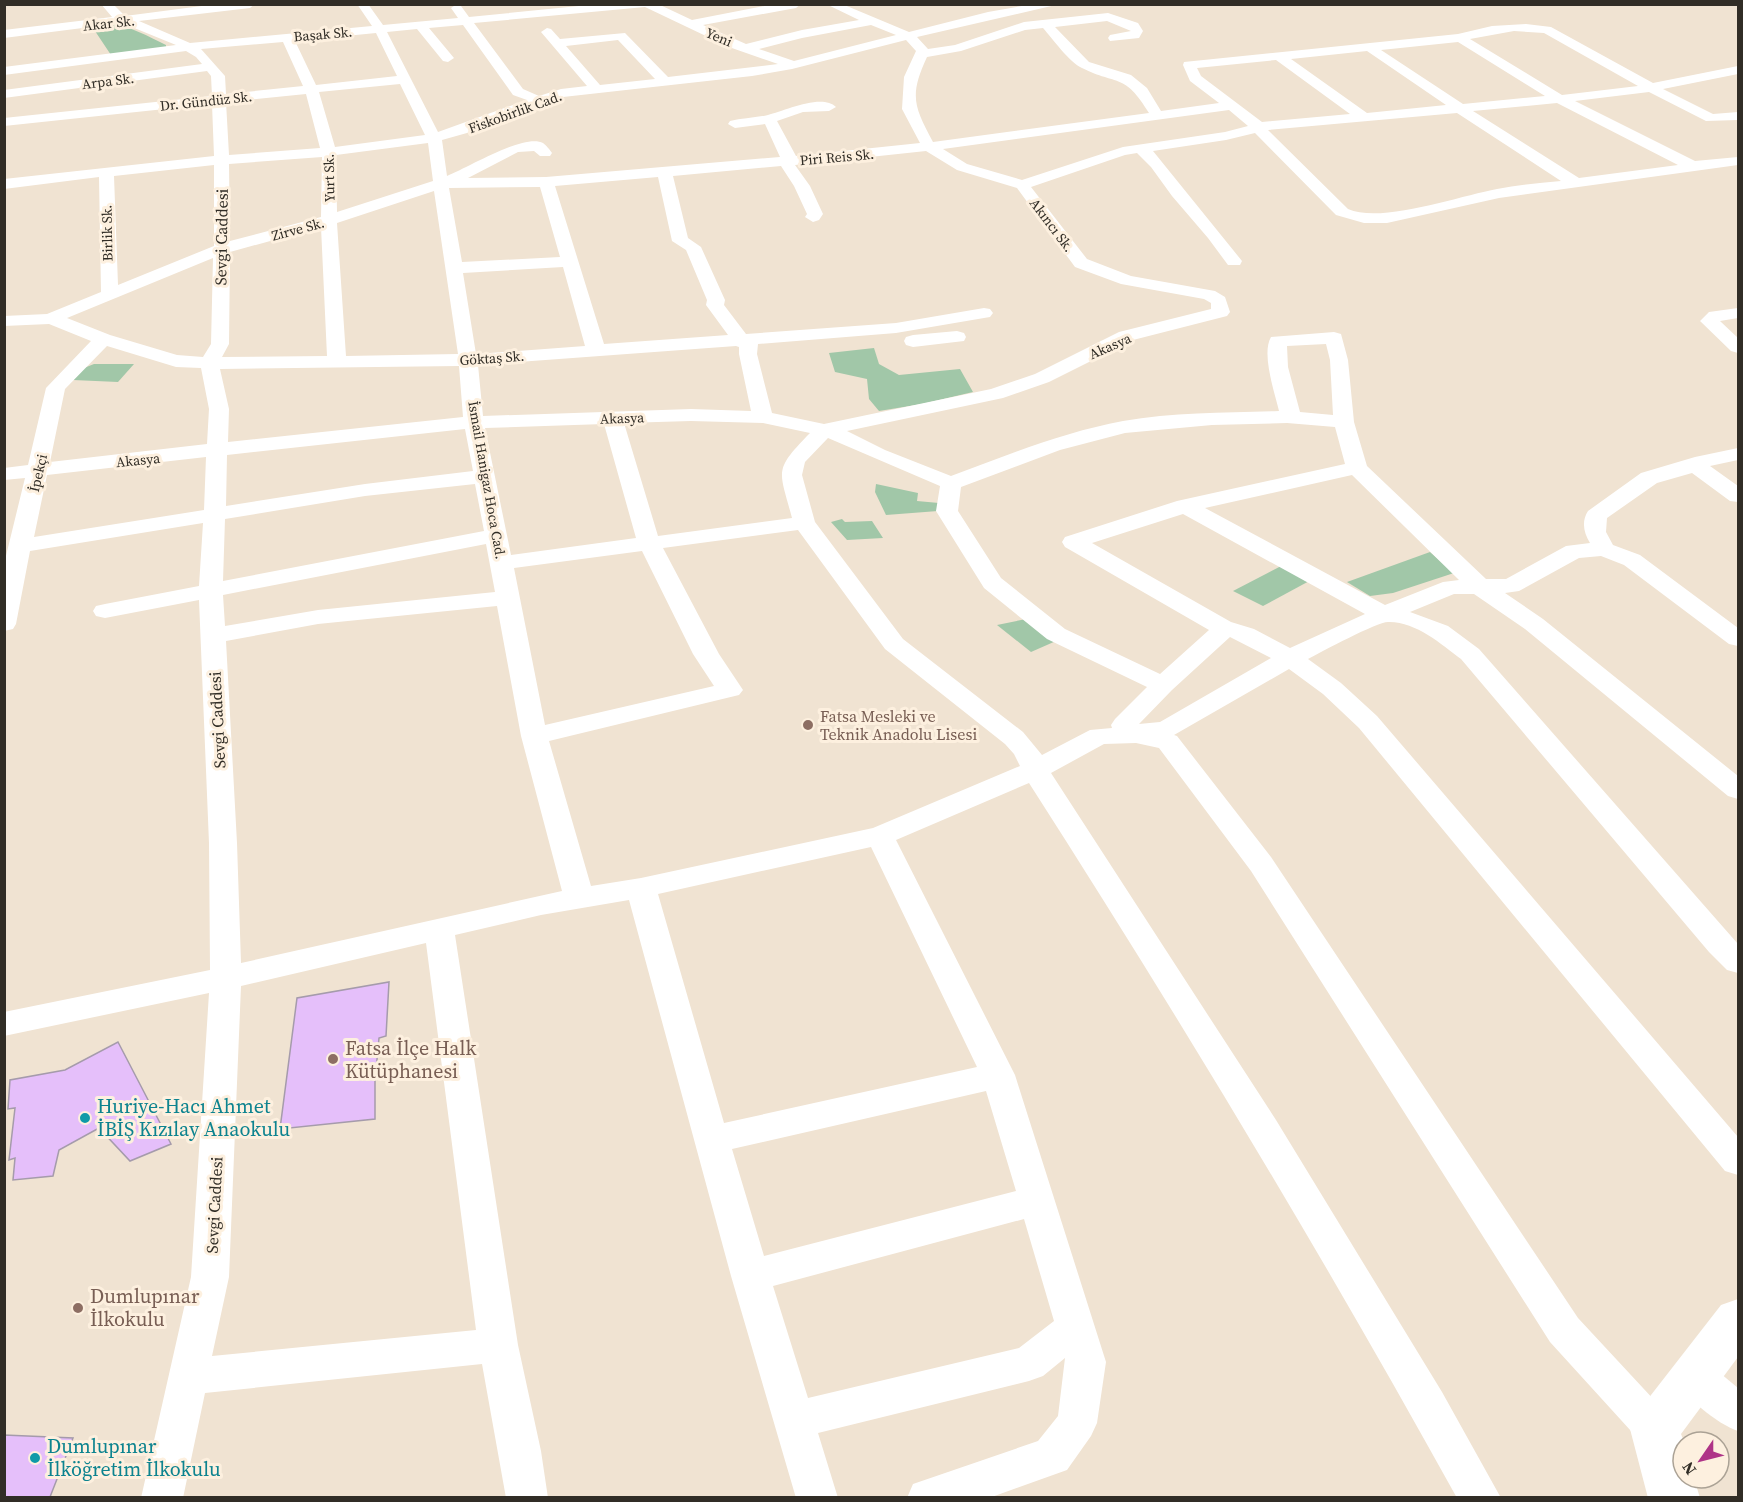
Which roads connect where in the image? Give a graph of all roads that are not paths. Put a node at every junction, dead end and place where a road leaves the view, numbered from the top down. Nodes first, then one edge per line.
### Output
1 (106, 4) edge
2 (250, 4) edge
3 (362, 4) edge
4 (455, 4) edge
5 (642, 4) edge
6 (648, 4) edge
7 (796, 4) edge
8 (831, 4) edge
9 (1055, 4) edge
10 (232, 6) edge
11 (966, 8) dead end
12 (529, 14) junction
13 (988, 16) junction
14 (464, 20) junction
15 (130, 21) junction
16 (873, 21) junction
17 (691, 24) junction
18 (1046, 24) junction
19 (420, 25) junction
20 (380, 29) junction
21 (4, 34) edge
22 (91, 34) junction
23 (910, 37) junction
24 (287, 38) junction
25 (1114, 38) dead end
26 (1460, 38) junction
27 (558, 43) junction
28 (188, 47) junction
29 (1369, 47) junction
30 (747, 48) junction
31 (491, 53) junction
32 (922, 54) junction
33 (1277, 55) junction
34 (101, 58) junction
35 (792, 65) junction
36 (211, 67) junction
37 (1738, 70) edge
38 (4, 71) edge
39 (406, 79) junction
40 (665, 82) junction
41 (4, 84) edge
42 (596, 88) junction
43 (1652, 88) junction
44 (311, 89) junction
45 (121, 90) junction
46 (4, 94) edge
47 (219, 100) junction
48 (538, 100) junction
49 (1561, 100) junction
50 (1230, 106) junction
51 (829, 107) dead end
52 (1464, 110) junction
53 (1157, 115) junction
54 (1738, 116) edge
55 (1364, 117) junction
56 (1711, 118) junction
57 (769, 119) junction
58 (4, 122) edge
59 (735, 124) dead end
60 (1258, 128) junction
61 (1738, 130) edge
62 (434, 138) junction
63 (928, 147) junction
64 (1141, 149) junction
65 (329, 152) junction
66 (480, 159) dead end
67 (220, 160) junction
68 (785, 161) junction
69 (1738, 161) edge
70 (1693, 166) junction
71 (665, 172) junction
72 (106, 173) junction
73 (546, 182) junction
74 (442, 183) junction
75 (1576, 183) junction
76 (4, 184) edge
77 (1022, 185) junction
78 (813, 217) dead end
79 (329, 220) junction
80 (221, 249) junction
81 (1234, 261) dead end
82 (569, 262) junction
83 (454, 268) junction
84 (110, 293) junction
85 (1221, 312) joint
86 (1738, 312) edge
87 (984, 313) dead end
88 (50, 319) junction
89 (4, 321) edge
90 (957, 337) dead end
91 (103, 339) junction
92 (1738, 347) edge
93 (745, 348) junction
94 (596, 350) junction
95 (336, 362) junction
96 (469, 368) junction
97 (212, 372) junction
98 (763, 417) junction
99 (1291, 417) junction
100 (612, 418) junction
101 (1344, 422) junction
102 (474, 423) junction
103 (824, 430) junction
104 (217, 451) junction
105 (1738, 454) edge
106 (1695, 465) junction
107 (1357, 468) junction
108 (38, 471) junction
109 (4, 474) edge
110 (486, 476) junction
111 (951, 483) junction
112 (1738, 496) edge
113 (1185, 506) junction
114 (214, 516) junction
115 (804, 523) junction
116 (497, 535) junction
117 (649, 543) junction
118 (20, 546) junction
119 (1604, 549) junction
120 (502, 563) junction
121 (1481, 588) junction
122 (211, 591) junction
123 (509, 598) junction
124 (105, 611) dead end
125 (1384, 614) junction
126 (4, 624) edge
127 (1226, 629) junction
128 (213, 636) junction
129 (1738, 639) edge
130 (1291, 657) junction
131 (1163, 685) junction
132 (1136, 735) junction
133 (534, 736) junction
134 (1035, 770) junction
135 (1738, 790) edge
136 (880, 836) junction
137 (641, 888) junction
138 (579, 897) junction
139 (439, 928) junction
140 (1738, 962) edge
141 (226, 978) junction
142 (4, 1024) edge
143 (998, 1075) junction
144 (711, 1140) junction
145 (1738, 1161) edge
146 (1036, 1201) junction
147 (750, 1276) junction
148 (1738, 1320) edge
149 (1075, 1328) junction
150 (498, 1345) junction
151 (1694, 1376) junction
152 (188, 1377) junction
153 (1738, 1412) edge
154 (794, 1420) junction
155 (1655, 1430) junction
156 (162, 1497) edge
157 (527, 1497) edge
158 (817, 1497) edge
159 (928, 1497) edge
160 (1480, 1497) edge
161 (1674, 1497) edge

1 - 15 street
2 - 10 street, Akar Sk.
3 - 20 street, İsmail Hanigaz Hoca Cad.
4 - 14 street
5 - 12 street, Başak Sk.
6 - 17 street, Yeni
7 - 17 street
8 - 16 street
9 - 13 street, Fiskobirlik Cad.
10 - 15 street, Akar Sk.
11 - 13 street
12 - 14 street, Başak Sk.
12 - 27 street
13 - 23 street, Fiskobirlik Cad.
14 - 19 street, Başak Sk.
14 - 31 street
15 - 22 street, Akar Sk.
15 - 28 street
16 - 23 street
16 - 30 street
17 - 30 street, Yeni
18 - 25 street
18 - 32 street
18 - 53 street
19 - 20 street, Başak Sk.
19 - 31 street
20 - 24 street, Başak Sk.
20 - 39 street, İsmail Hanigaz Hoca Cad.
21 - 22 street, Akar Sk.
22 - 34 street
23 - 32 street
23 - 35 street, Fiskobirlik Cad.
24 - 28 street, Başak Sk.
24 - 44 street, Yurt Sk.
26 - 29 street
26 - 43 street
26 - 49 street
27 - 40 street
27 - 42 street
28 - 34 street, Başak Sk.
28 - 36 street
29 - 33 street
29 - 52 street
30 - 35 street, Yeni
31 - 48 street
32 - 63 street
33 - 50 street
33 - 55 street
34 - 38 street, Başak Sk.
34 - 45 street
35 - 40 street, Fiskobirlik Cad.
36 - 45 street, Arpa Sk.
36 - 47 street, Sevgi Caddesi
37 - 43 street
39 - 44 street, Dr. Gündüz Sk.
39 - 62 street, İsmail Hanigaz Hoca Cad.
40 - 42 street, Fiskobirlik Cad.
41 - 45 street
42 - 48 street, Fiskobirlik Cad.
43 - 49 street
43 - 56 street
44 - 47 street, Dr. Gündüz Sk.
44 - 65 street, Yurt Sk.
45 - 46 street, Arpa Sk.
45 - 47 street, Dr. Gündüz Sk.
45 - 58 street, Dr. Gündüz Sk.
47 - 67 street, Sevgi Caddesi
48 - 62 street, Fiskobirlik Cad.
49 - 52 street
49 - 70 street
50 - 53 street, Piri Reis Sk.
50 - 60 street
51 - 57 street
52 - 55 street
52 - 75 street
53 - 63 street, Piri Reis Sk.
54 - 56 street
55 - 60 street
56 - 61 street
57 - 59 street
57 - 68 street
60 - 64 street
60 - 75 street
62 - 65 street, Fiskobirlik Cad.
62 - 74 street, İsmail Hanigaz Hoca Cad.
63 - 68 street, Piri Reis Sk.
63 - 77 street, Akıncı Sk.
64 - 77 street
64 - 81 street
65 - 67 street, Fiskobirlik Cad.
65 - 79 street, Yurt Sk.
66 - 74 street, Zirve Sk.
67 - 72 street, Fiskobirlik Cad.
67 - 80 street, Sevgi Caddesi
68 - 71 street, Piri Reis Sk.
68 - 78 street
69 - 70 street
70 - 75 street
71 - 73 street, Piri Reis Sk.
71 - 93 street
72 - 76 street, Fiskobirlik Cad.
72 - 84 street, Birlik Sk.
73 - 74 street, Piri Reis Sk.
73 - 82 street
74 - 79 street, Zirve Sk.
74 - 83 street, İsmail Hanigaz Hoca Cad.
77 - 85 street, Akıncı Sk.
79 - 80 street, Zirve Sk.
79 - 95 street, Yurt Sk.
80 - 84 street, Zirve Sk.
80 - 97 street, Sevgi Caddesi
82 - 83 street
82 - 94 street
83 - 96 street, İsmail Hanigaz Hoca Cad.
84 - 88 street, Zirve Sk.
85 - 103 street, Akasya
86 - 92 street
87 - 93 street, Göktaş Sk.
88 - 89 street, Göktaş Sk.
88 - 91 street, Göktaş Sk.
90 - 93 street, Göktaş Sk.
91 - 97 street, Göktaş Sk.
91 - 108 street, İpekçi
93 - 94 street, Göktaş Sk.
93 - 96 street, Göktaş Sk.
93 - 98 street
94 - 96 street, Göktaş Sk.
95 - 96 street, Göktaş Sk.
95 - 97 street, Göktaş Sk.
96 - 97 street, Göktaş Sk.
96 - 102 street, İsmail Hanigaz Hoca Cad.
97 - 104 street, Sevgi Caddesi
98 - 100 street, Akasya
98 - 103 street, Akasya
99 - 101 street
99 - 101 street
99 - 111 street
100 - 102 street, Akasya
100 - 117 street
101 - 107 street
102 - 104 street, Akasya
102 - 110 street, İsmail Hanigaz Hoca Cad.
103 - 111 street
103 - 115 street
104 - 108 street, Akasya
104 - 114 street, Sevgi Caddesi
105 - 106 street
106 - 112 street
106 - 119 street
107 - 113 street
107 - 121 street
108 - 109 street, Akasya
108 - 118 street, İpekçi
110 - 114 street
110 - 116 street, İsmail Hanigaz Hoca Cad.
111 - 131 street
113 - 125 street
113 - 127 street
114 - 118 street
114 - 122 street, Sevgi Caddesi
115 - 117 street
115 - 134 street
116 - 120 street, İsmail Hanigaz Hoca Cad.
116 - 122 street
117 - 120 street
117 - 133 street
118 - 126 street, İpekçi
119 - 121 street
119 - 129 street
120 - 123 street, İsmail Hanigaz Hoca Cad.
121 - 125 street
121 - 135 street
122 - 124 street
122 - 128 street, Sevgi Caddesi
123 - 128 street
123 - 133 street, İsmail Hanigaz Hoca Cad.
125 - 130 street
125 - 140 street
127 - 130 street
127 - 131 street
128 - 141 street, Sevgi Caddesi
130 - 132 street
130 - 145 street
131 - 132 street
132 - 134 street
132 - 155 street
133 - 138 street, İsmail Hanigaz Hoca Cad.
134 - 136 street
134 - 160 street
136 - 137 street
136 - 143 street
137 - 138 street
137 - 144 street
138 - 139 street
139 - 141 street
139 - 150 street
141 - 142 street
141 - 152 street, Sevgi Caddesi
143 - 144 street
143 - 146 street
144 - 147 street
146 - 147 street
146 - 149 street
147 - 154 street
148 - 151 street
149 - 154 street
149 - 159 street
150 - 152 street
150 - 157 street
151 - 153 street
151 - 155 street
152 - 156 street, Sevgi Caddesi
154 - 158 street
155 - 161 street

